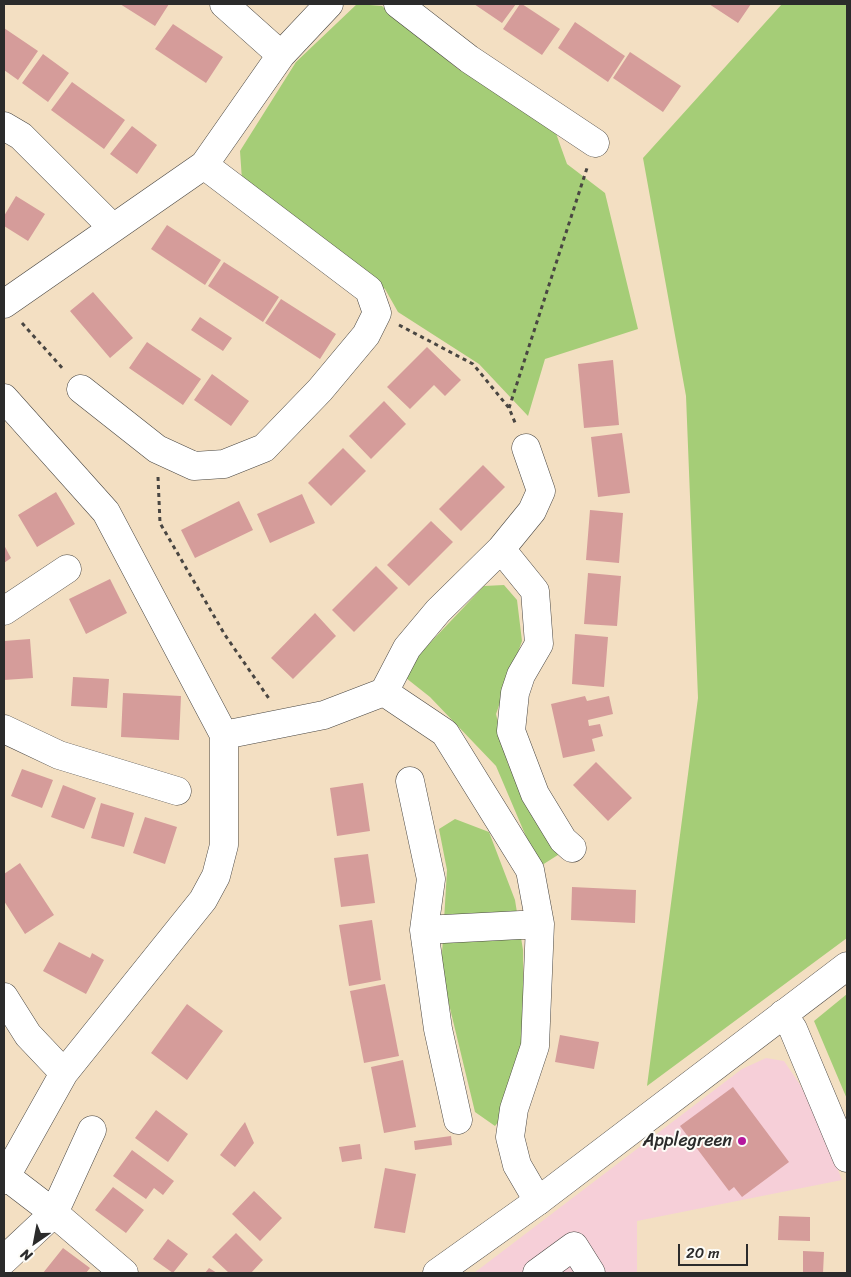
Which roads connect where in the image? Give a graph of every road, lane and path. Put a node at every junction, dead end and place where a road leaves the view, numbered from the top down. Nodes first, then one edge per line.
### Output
1 (224, 4) edge
2 (329, 4) edge
3 (398, 4) edge
4 (281, 55) junction
5 (4, 126) edge
6 (595, 143) joint
7 (204, 165) junction
8 (112, 227) junction
9 (4, 304) edge
10 (377, 313) junction
11 (81, 389) joint
12 (4, 398) edge
13 (509, 408) junction
14 (526, 448) joint
15 (157, 449) junction
16 (501, 549) junction
17 (67, 569) dead end
18 (4, 611) edge
19 (384, 692) junction
20 (286, 723) junction
21 (4, 729) edge
22 (224, 735) junction
23 (410, 781) dead end
24 (177, 791) dead end
25 (572, 848) dead end
26 (540, 924) junction
27 (424, 930) junction
28 (847, 966) edge
29 (4, 997) edge
30 (783, 1014) junction
31 (64, 1073) junction
32 (458, 1120) dead end
33 (92, 1130) dead end
34 (847, 1158) edge
35 (5, 1179) edge
36 (538, 1202) junction
37 (54, 1213) junction
38 (4, 1260) edge
39 (124, 1273) edge
40 (437, 1273) edge
41 (537, 1273) edge
42 (592, 1273) edge

1 - 4 street
2 - 4 street
3 - 6 street
4 - 7 street
5 - 8 street
6 - 13 path
7 - 8 street
7 - 10 street
8 - 9 street
9 - 11 path
10 - 13 path
10 - 15 street
11 - 15 street
12 - 22 street
13 - 14 path
14 - 16 street
15 - 20 path
16 - 19 street
16 - 25 street
17 - 18 street
19 - 20 street
19 - 26 street
20 - 22 street
21 - 24 street
22 - 31 street
23 - 27 street
26 - 27 street
26 - 36 street
27 - 32 street
28 - 30 street
29 - 31 street
30 - 34 street
30 - 36 street
31 - 35 street
33 - 37 street
35 - 37 street
36 - 40 street
37 - 38 street
37 - 39 street
41 - 42 street

